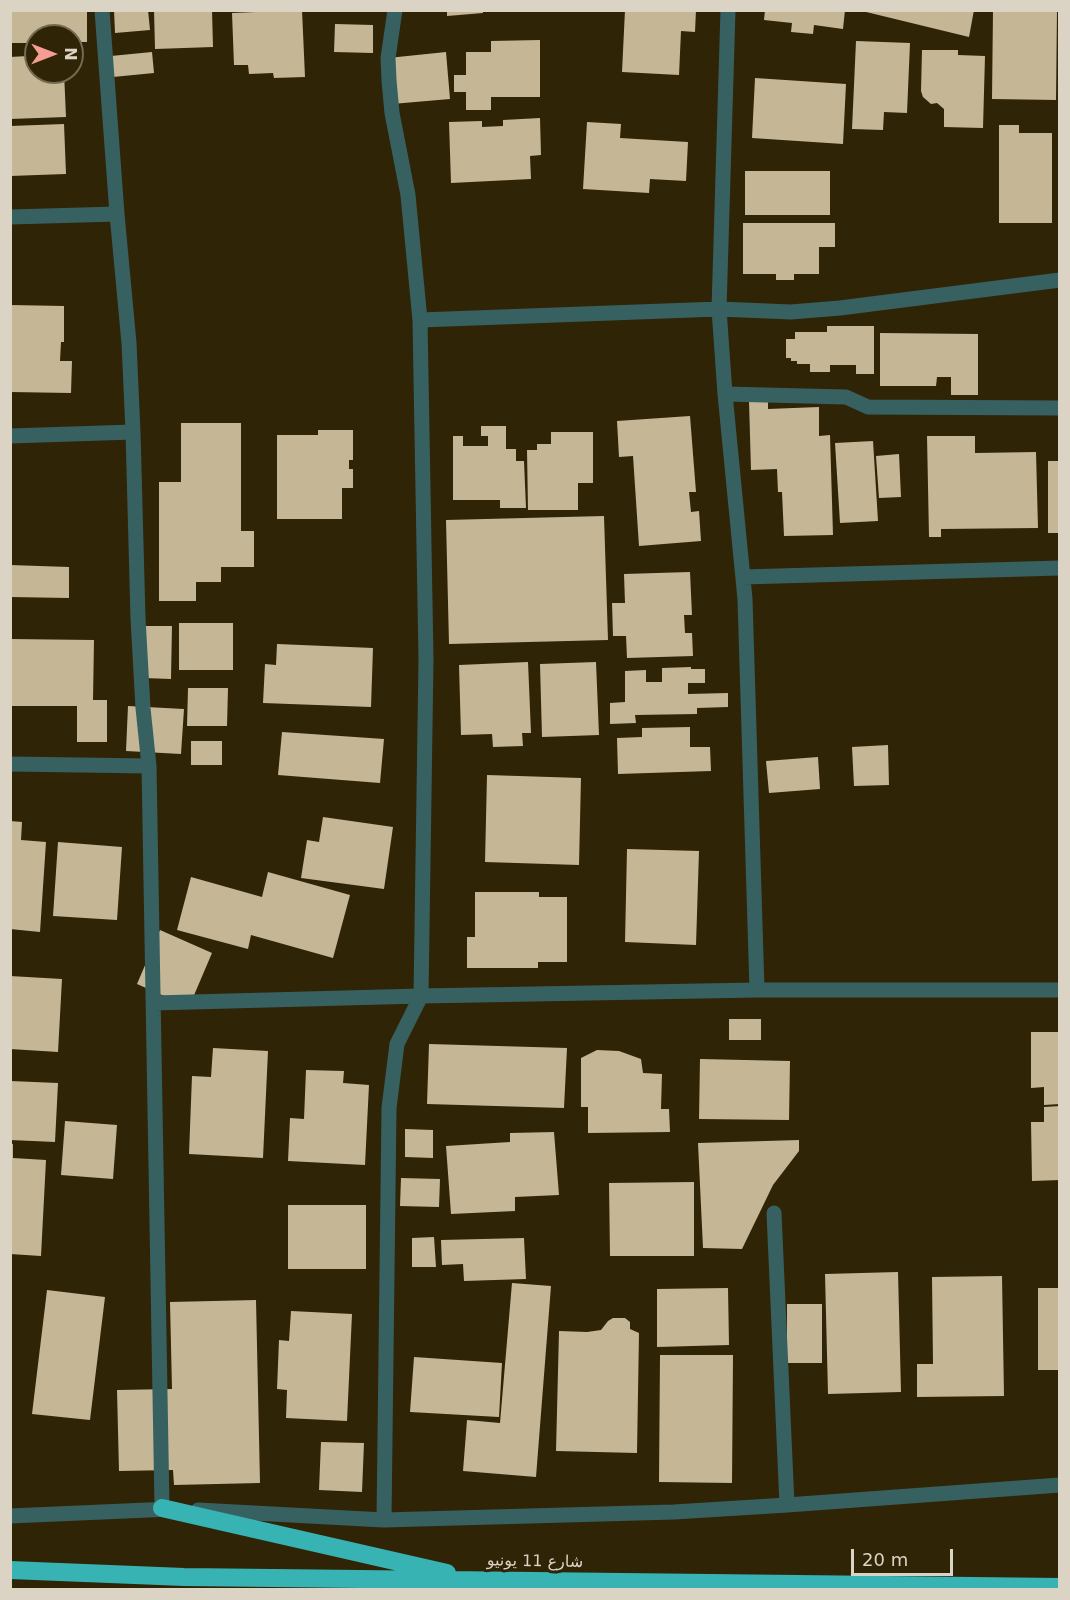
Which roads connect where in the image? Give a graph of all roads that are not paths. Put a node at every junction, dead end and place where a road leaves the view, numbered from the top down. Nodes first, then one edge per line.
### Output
1 (102, 10) edge
2 (395, 10) edge
3 (728, 10) edge
4 (117, 214) junction
5 (10, 217) edge
6 (1059, 280) edge
7 (719, 309) junction
8 (420, 320) junction
9 (725, 394) junction
10 (1059, 408) edge
11 (133, 432) junction
12 (10, 436) edge
13 (1059, 568) edge
14 (742, 577) junction
15 (10, 764) edge
16 (149, 766) junction
17 (757, 990) junction
18 (1059, 990) edge
19 (421, 996) junction
20 (153, 1003) junction
21 (774, 1213) dead end
22 (1059, 1485) edge
23 (787, 1505) junction
24 (162, 1508) junction
25 (10, 1516) edge
26 (384, 1520) junction
27 (10, 1570) edge
28 (481, 1581) junction
29 (1059, 1587) edge

1 - 4 street
2 - 8 street
3 - 7 street
4 - 5 street
4 - 11 street
6 - 7 street
7 - 8 street
7 - 9 street
8 - 19 street
9 - 10 street
9 - 14 street
11 - 12 street
11 - 16 street
13 - 14 street
14 - 17 street
15 - 16 street
16 - 20 street
17 - 18 street
17 - 19 street
19 - 20 street
19 - 26 street
20 - 24 street
21 - 23 street
22 - 23 street
23 - 26 street
24 - 25 street
24 - 26 street
24 - 28 highway
27 - 28 highway, شارع 11 يونيو
28 - 29 highway, شارع 11 يونيو

